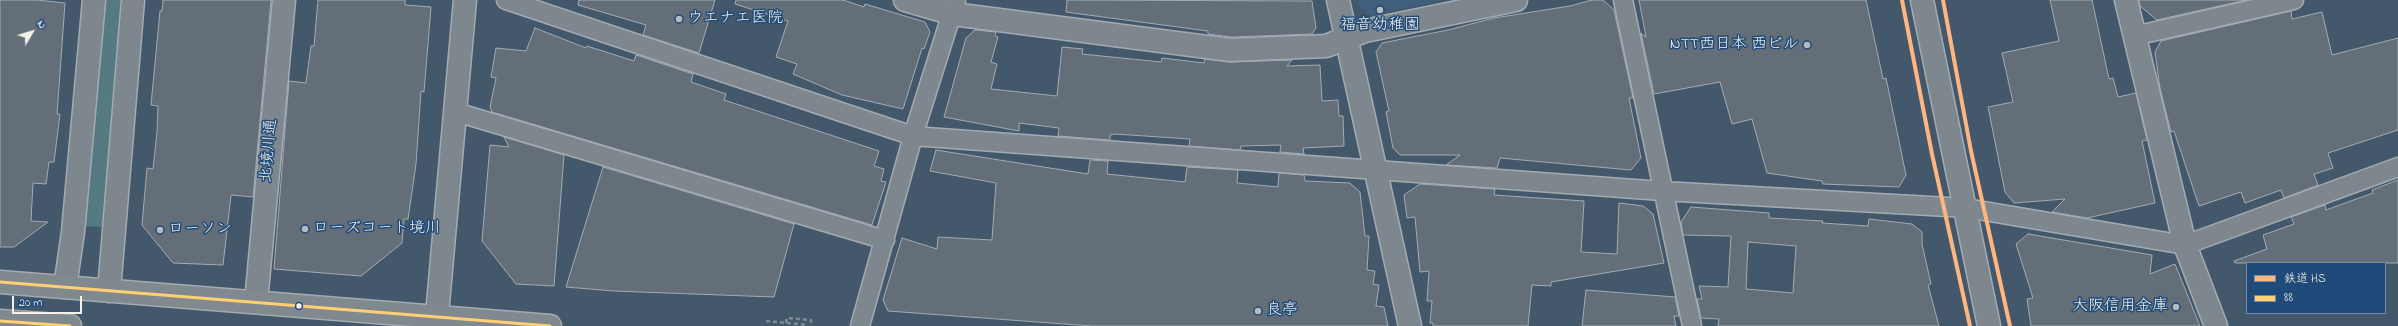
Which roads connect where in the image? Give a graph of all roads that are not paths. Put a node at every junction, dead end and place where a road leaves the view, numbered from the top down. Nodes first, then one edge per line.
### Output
1 (94, 0) edge
2 (133, 0) edge
3 (284, 0) edge
4 (465, 0) edge
5 (506, 0) edge
6 (905, 0) edge
7 (1338, 0) edge
8 (1516, 0) edge
9 (1623, 0) edge
10 (1922, 0) edge
11 (2126, 0) edge
12 (2294, 0) edge
13 (954, 7) edge
14 (2134, 36) junction
15 (1346, 39) junction
16 (456, 112) junction
17 (913, 136) junction
18 (2398, 167) edge
19 (1377, 170) junction
20 (1662, 191) junction
21 (1966, 208) junction
22 (885, 240) junction
23 (2186, 245) junction
24 (0, 282) edge
25 (65, 287) junction
26 (109, 291) junction
27 (256, 302) junction
28 (0, 321) edge
29 (436, 322) edge
30 (70, 326) edge
31 (550, 326) edge
32 (860, 326) edge
33 (1410, 326) edge
34 (1692, 326) edge
35 (1989, 326) edge
36 (2216, 326) edge

1 - 25 street
2 - 26 street
3 - 27 street, 北境川通
4 - 16 street
5 - 17 street
6 - 13 street
7 - 15 street
8 - 15 street
9 - 20 street
10 - 21 street
11 - 14 street
12 - 14 street
13 - 15 street
13 - 17 street
14 - 23 street
15 - 19 street
16 - 22 street
16 - 29 street
17 - 19 street
17 - 22 street
18 - 23 street
19 - 20 street
19 - 33 street
20 - 21 street
20 - 34 street
21 - 23 street
21 - 35 street
22 - 32 street
23 - 36 street
24 - 25 highway
25 - 26 highway
26 - 27 highway
27 - 29 highway
28 - 30 highway
29 - 31 highway

